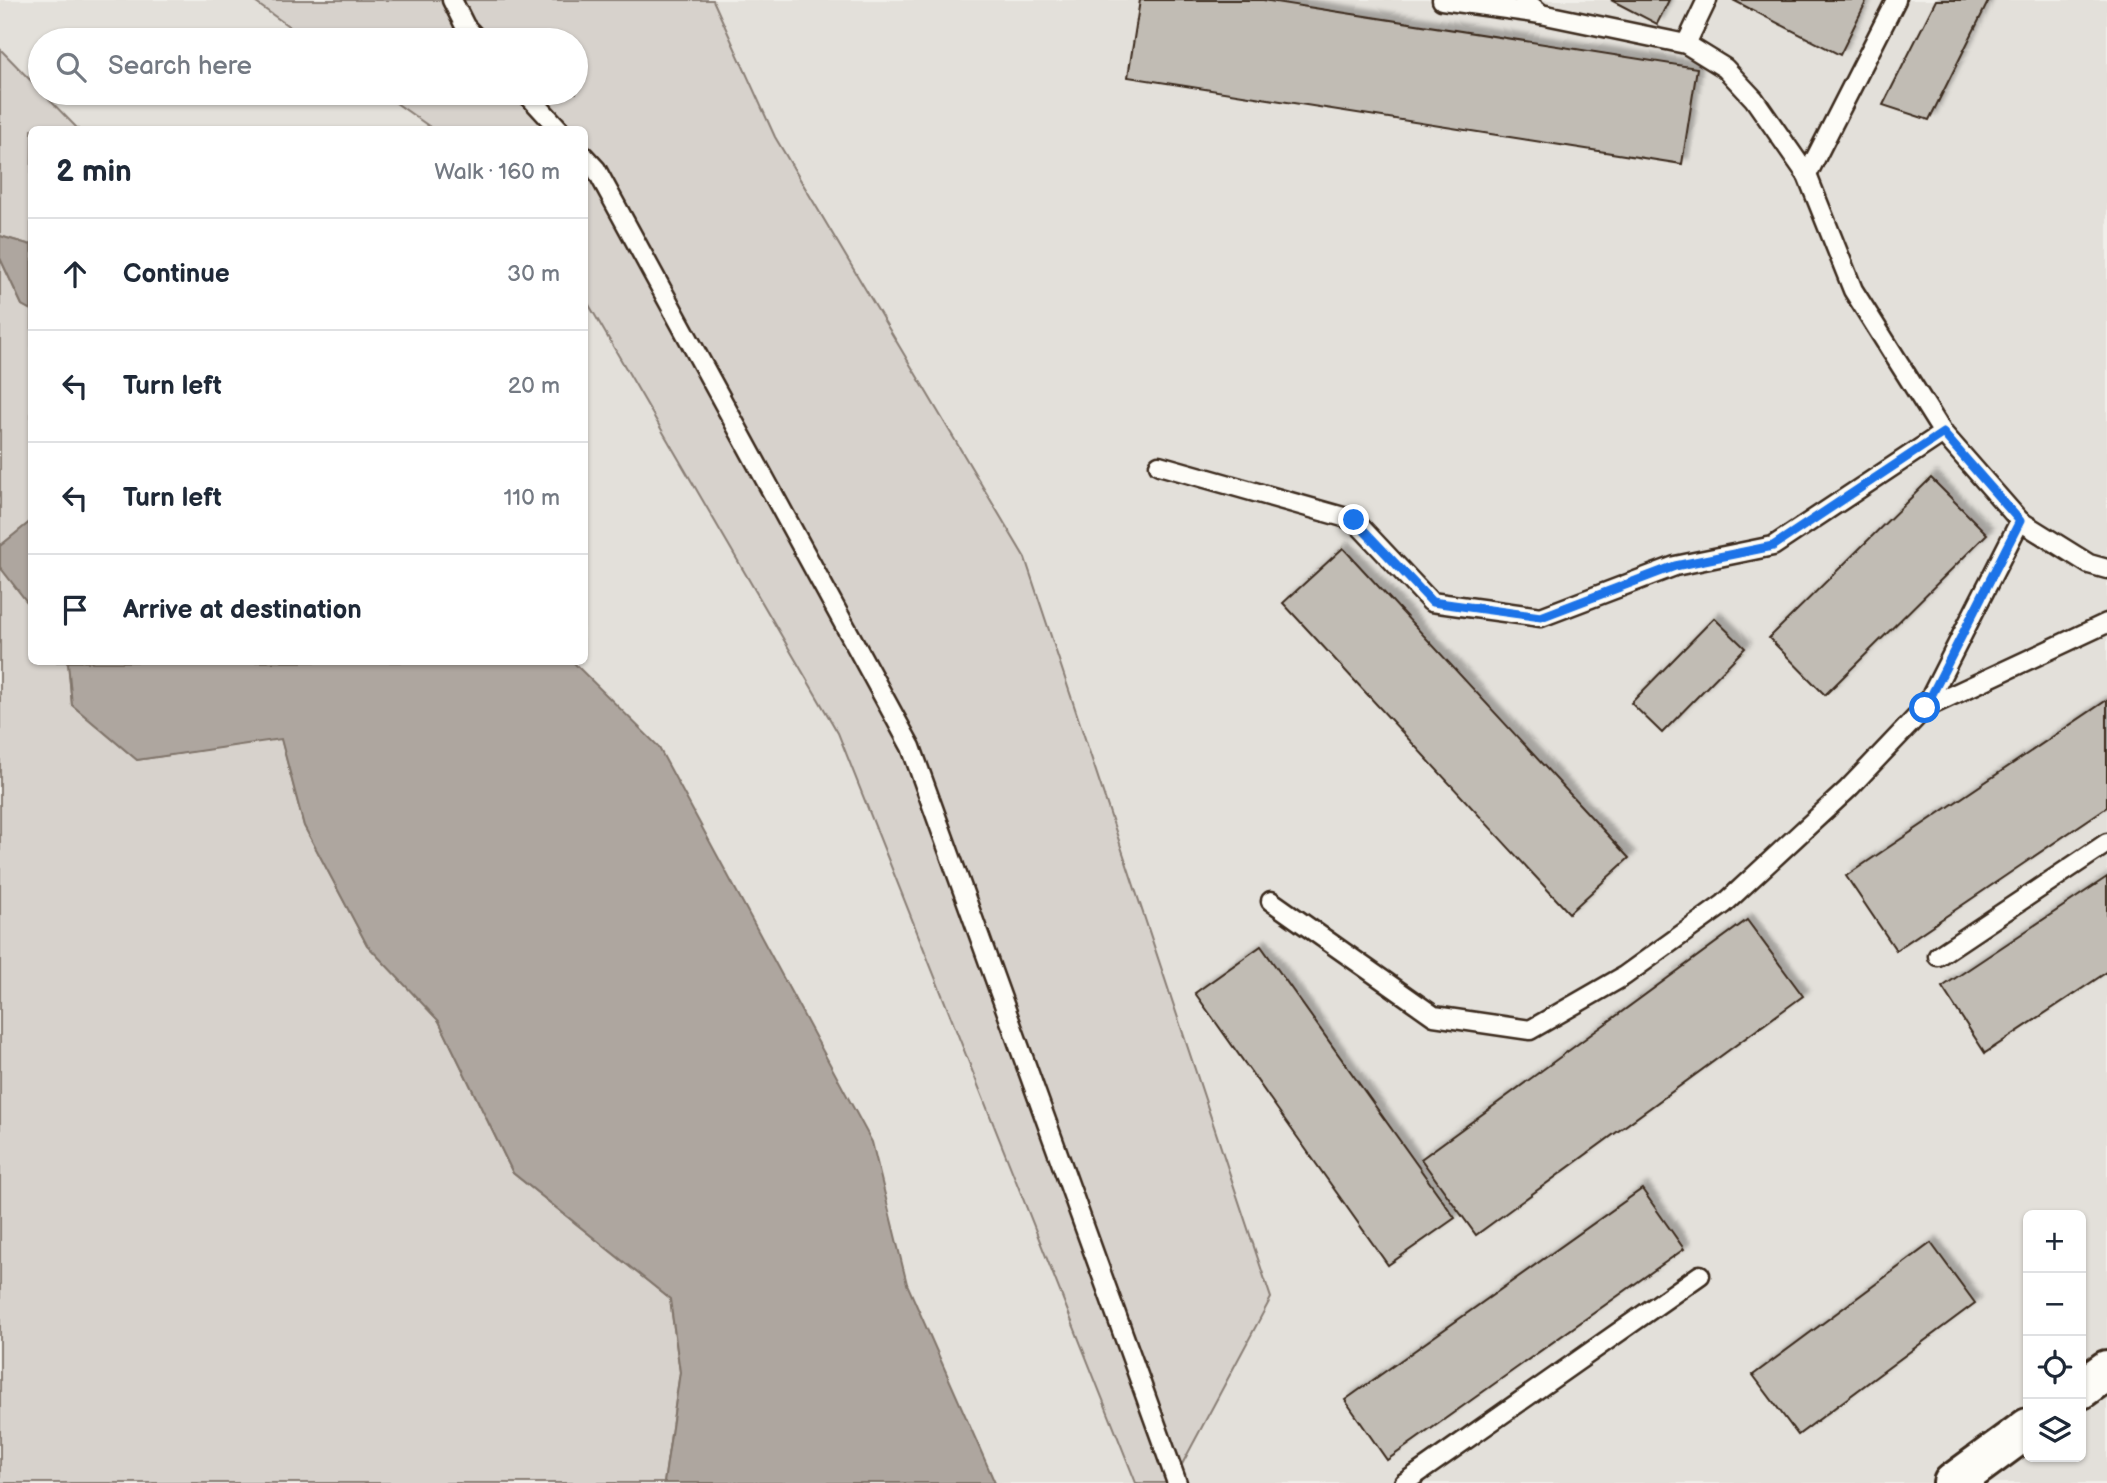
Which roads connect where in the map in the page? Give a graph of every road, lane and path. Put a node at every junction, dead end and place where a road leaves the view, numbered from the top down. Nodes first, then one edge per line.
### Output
1 (452, 0) edge
2 (1443, 0) edge
3 (1524, 0) edge
4 (1707, 0) edge
5 (1896, 0) edge
6 (1541, 14) junction
7 (467, 28) edge
8 (1686, 44) junction
9 (537, 105) edge
10 (556, 126) edge
11 (588, 160) edge
12 (1807, 175) junction
13 (1943, 433) junction
14 (1159, 465) dead end
15 (2020, 521) junction
16 (2107, 569) edge
17 (2107, 623) edge
18 (1925, 708) junction
19 (2107, 843) edge
20 (1271, 901) dead end
21 (1938, 956) dead end
22 (1699, 1275) dead end
23 (2107, 1370) edge
24 (2086, 1385) edge
25 (2023, 1432) edge
26 (1177, 1483) edge
27 (1404, 1483) edge
28 (1953, 1483) edge

1 - 7 lane
2 - 6 lane
3 - 6 lane
4 - 8 lane
5 - 12 lane
6 - 8 lane
8 - 12 lane
9 - 10 lane
11 - 26 lane
12 - 13 lane
13 - 14 lane
13 - 15 lane
15 - 16 lane
15 - 18 lane
17 - 18 lane
18 - 20 lane
19 - 21 lane
22 - 27 lane
23 - 24 street
25 - 28 street

